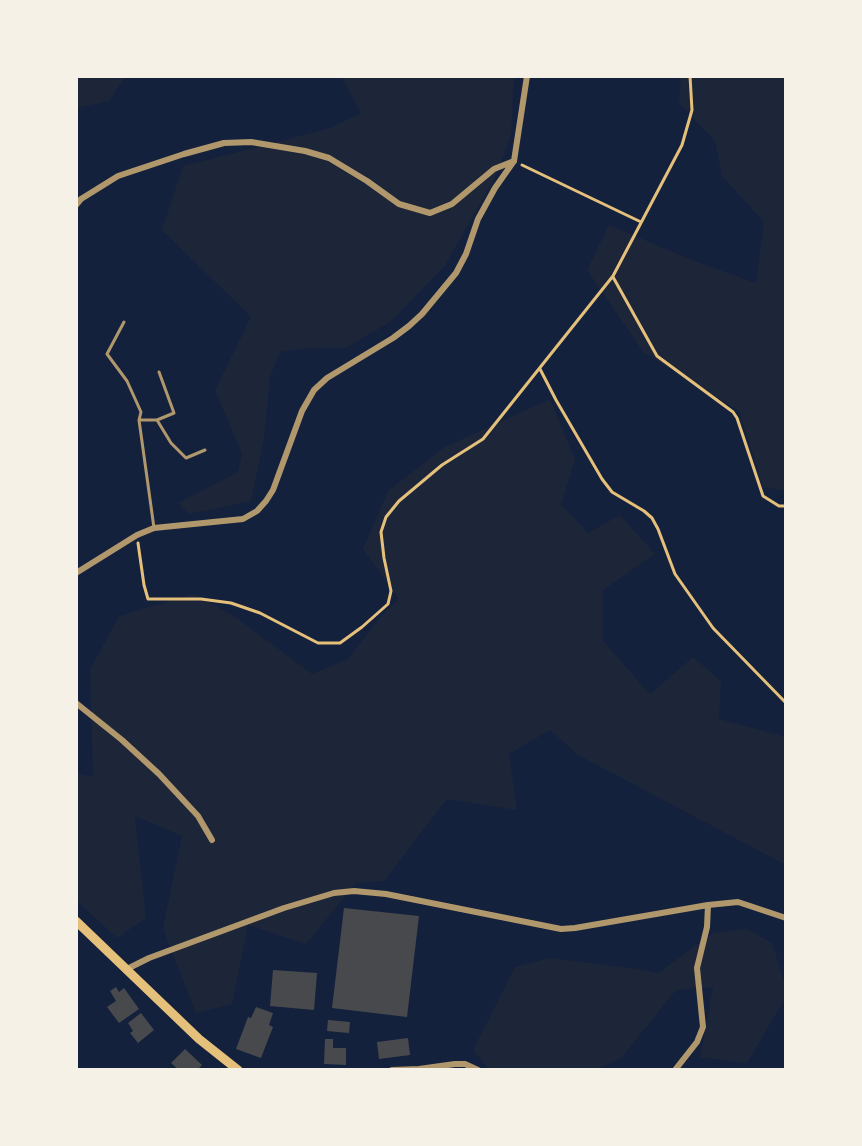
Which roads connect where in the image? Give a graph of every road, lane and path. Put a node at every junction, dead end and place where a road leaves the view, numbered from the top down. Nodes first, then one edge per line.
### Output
1 (527, 76) edge
2 (690, 76) edge
3 (514, 161) junction
4 (76, 205) edge
5 (641, 222) junction
6 (613, 276) junction
7 (124, 322) dead end
8 (540, 369) junction
9 (159, 372) dead end
10 (139, 420) junction
11 (157, 420) junction
12 (205, 450) dead end
13 (786, 506) edge
14 (154, 528) junction
15 (137, 535) junction
16 (76, 573) edge
17 (76, 703) edge
18 (786, 703) edge
19 (212, 840) dead end
20 (708, 905) junction
21 (786, 918) edge
22 (76, 921) edge
23 (127, 969) junction
24 (238, 1070) edge
25 (392, 1070) edge
26 (478, 1070) edge
27 (675, 1070) edge

1 - 3 street
2 - 5 path
3 - 4 street
3 - 5 path
3 - 14 street
5 - 6 path
6 - 8 path
6 - 13 path
7 - 10 lane
8 - 15 path
8 - 18 path
9 - 11 lane
10 - 11 lane
10 - 14 lane
11 - 12 lane
14 - 15 street
15 - 16 street
17 - 19 street
20 - 21 street
20 - 23 street
20 - 27 street
22 - 23 main road
23 - 24 main road
25 - 26 street

